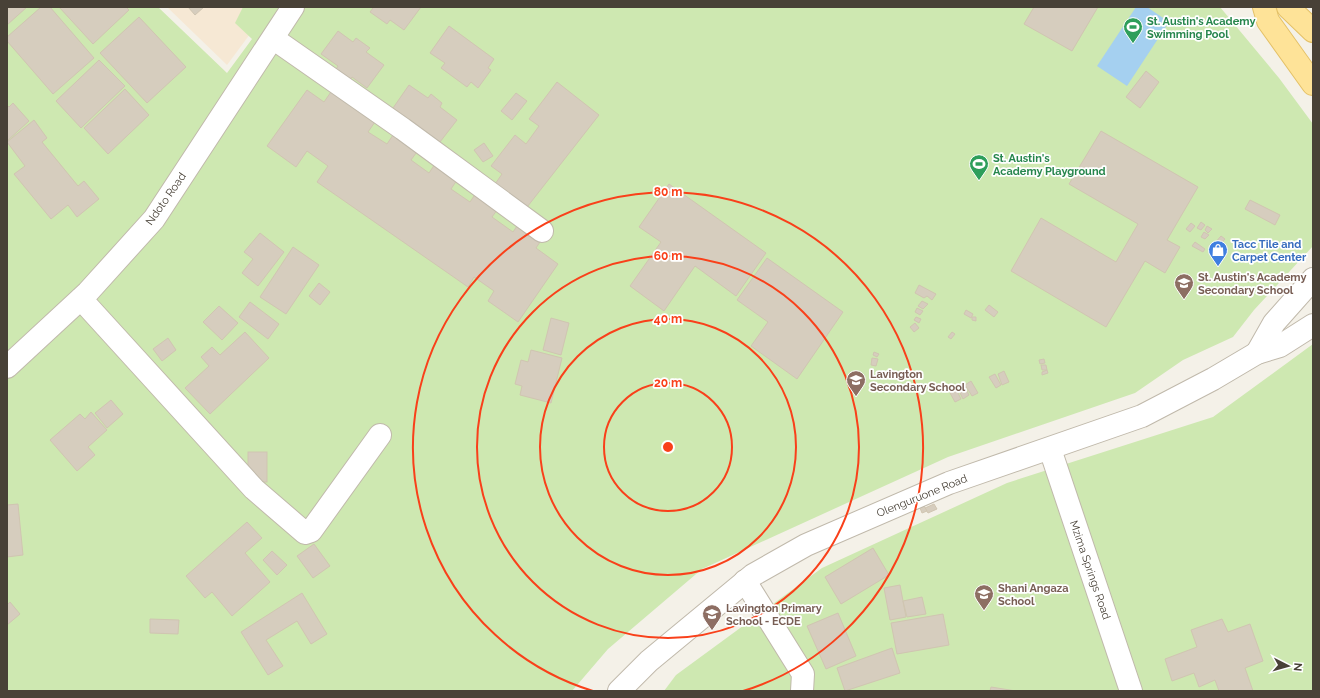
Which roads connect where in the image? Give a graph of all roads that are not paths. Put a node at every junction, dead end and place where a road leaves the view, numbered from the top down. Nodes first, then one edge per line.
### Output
1 (293, 7) edge
2 (1264, 7) edge
3 (1288, 7) edge
4 (1313, 31) edge
5 (274, 39) junction
6 (1313, 84) edge
7 (542, 231) dead end
8 (1313, 279) edge
9 (81, 299) junction
10 (1313, 325) edge
11 (1257, 353) junction
12 (7, 367) edge
13 (380, 435) dead end
14 (1050, 449) junction
15 (745, 581) junction
16 (619, 691) edge
17 (802, 691) edge
18 (1131, 691) edge

1 - 5 street, Ndoto Road
2 - 6 main road
3 - 4 main road
5 - 7 street
5 - 9 street, Ndoto Road
8 - 11 street, Olenguruone Road
9 - 12 street, Ndoto Road
9 - 13 street
10 - 11 street, Olenguruone Road
11 - 14 street, Olenguruone Road
14 - 15 street, Olenguruone Road
14 - 18 street, Mzima Springs Road
15 - 16 street, Olenguruone Road
15 - 17 street

